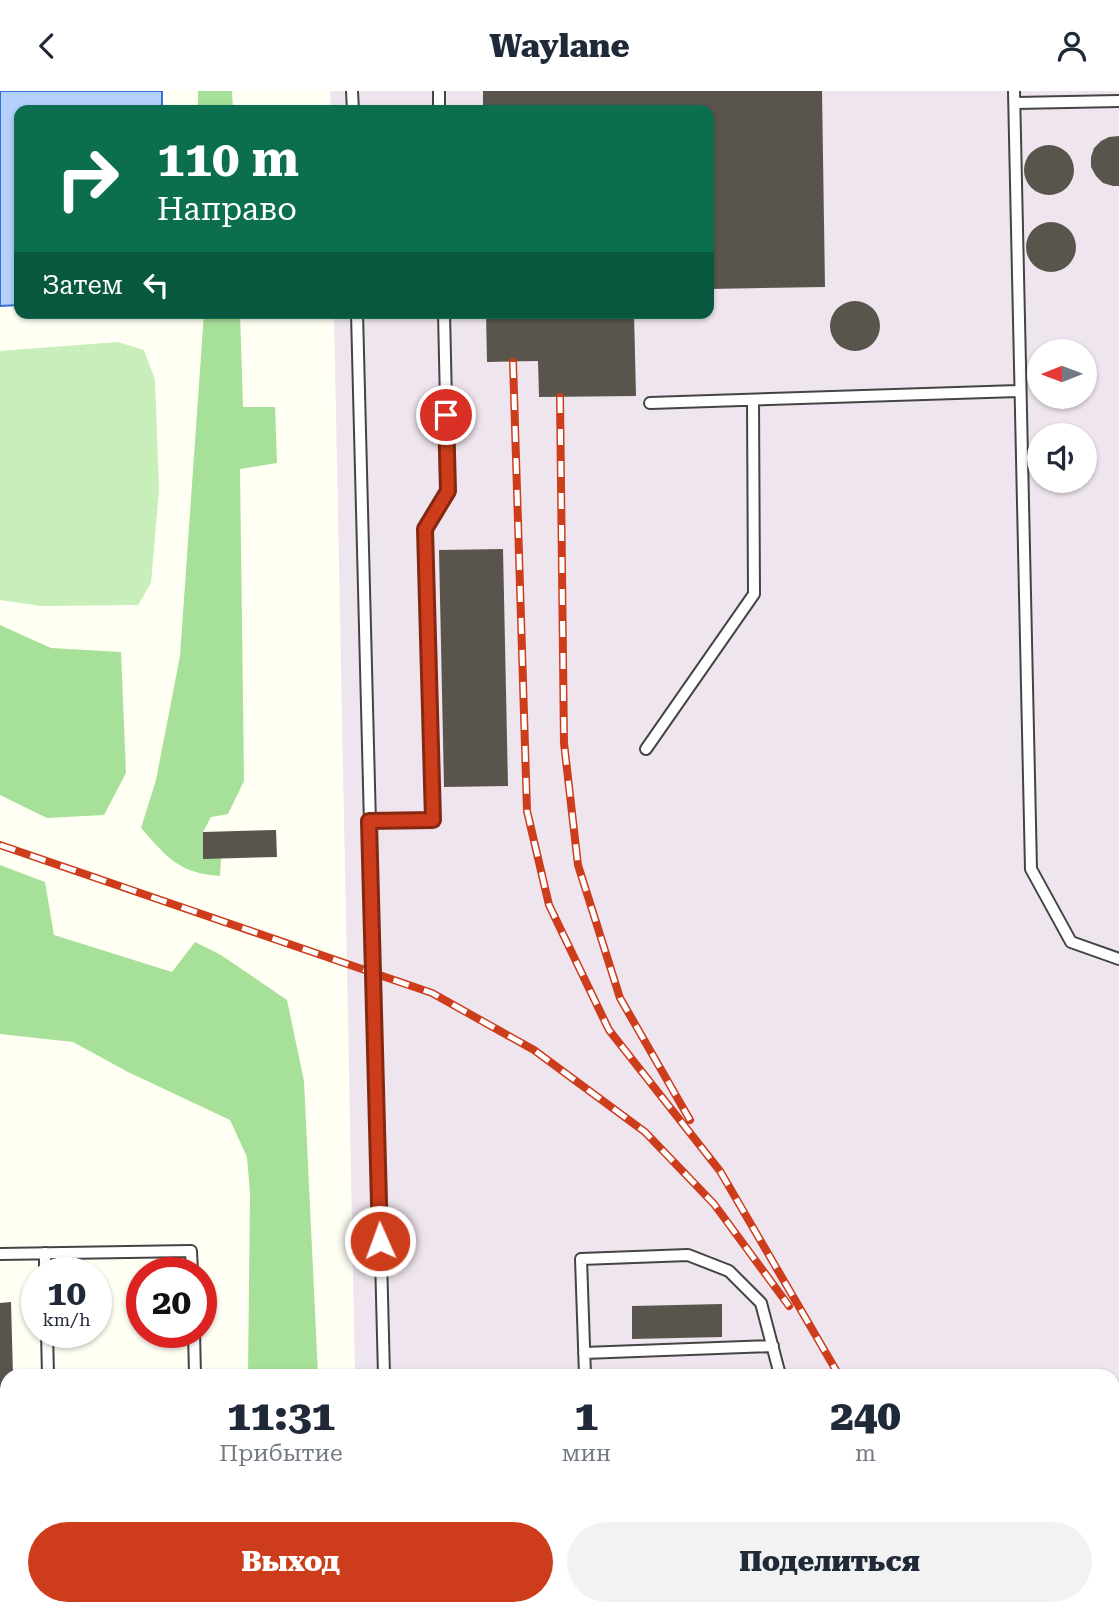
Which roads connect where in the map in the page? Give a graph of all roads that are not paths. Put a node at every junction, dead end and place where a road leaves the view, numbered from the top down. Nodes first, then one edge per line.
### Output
1 (1014, 91) edge
2 (1119, 101) edge
3 (1015, 103) junction
4 (357, 319) edge
5 (444, 319) edge
6 (1020, 391) junction
7 (753, 400) junction
8 (650, 403) dead end
9 (646, 749) dead end
10 (369, 821) junction
11 (1119, 959) edge
12 (45, 1253) junction
13 (0, 1254) edge
14 (45, 1257) edge
15 (191, 1257) edge
16 (773, 1346) junction
17 (47, 1348) edge
18 (194, 1348) edge
19 (584, 1353) junction
20 (48, 1369) edge
21 (195, 1369) edge
22 (384, 1369) edge
23 (585, 1369) edge
24 (779, 1369) edge

1 - 3 lane
2 - 3 lane
3 - 6 lane
4 - 10 lane
5 - 10 lane
6 - 7 lane
6 - 11 lane
7 - 8 lane
7 - 9 lane
10 - 22 lane
12 - 13 lane
12 - 14 lane
12 - 15 lane
16 - 19 lane
16 - 19 lane
16 - 24 lane
17 - 20 lane
18 - 21 lane
19 - 23 lane

